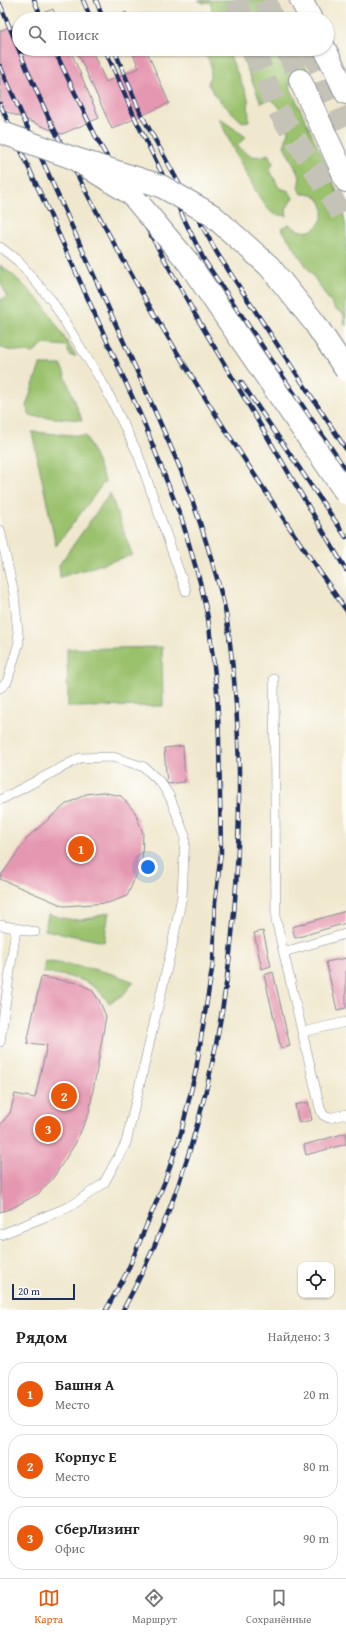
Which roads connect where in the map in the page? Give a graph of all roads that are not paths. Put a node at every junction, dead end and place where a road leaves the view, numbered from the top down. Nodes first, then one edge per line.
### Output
1 (301, 0) edge
2 (307, 12) edge
3 (329, 56) edge
4 (300, 80) tunnel mouth
5 (346, 83) edge
6 (346, 93) edge
7 (0, 132) edge
8 (73, 158) junction
9 (346, 181) edge
10 (0, 247) edge
11 (346, 370) edge
12 (346, 493) edge
13 (0, 530) edge
14 (186, 591) dead end
15 (274, 679) dead end
16 (0, 688) edge
17 (0, 800) edge
18 (0, 925) edge
19 (16, 928) junction
20 (35, 932) dead end
21 (345, 934) edge
22 (284, 952) junction
23 (346, 1022) edge
24 (302, 1032) junction
25 (0, 1042) edge
26 (346, 1114) edge
27 (0, 1235) edge

1 - 2 main road
3 - 5 main road
3 - 6 main road
4 - 9 main road
7 - 8 main road, bridge
8 - 11 main road, bridge
8 - 12 main road, bridge
10 - 14 lane
13 - 16 lane
15 - 22 lane
17 - 27 lane
18 - 19 lane
19 - 20 lane
19 - 25 lane
21 - 22 lane
22 - 24 lane
23 - 24 lane
24 - 26 lane

